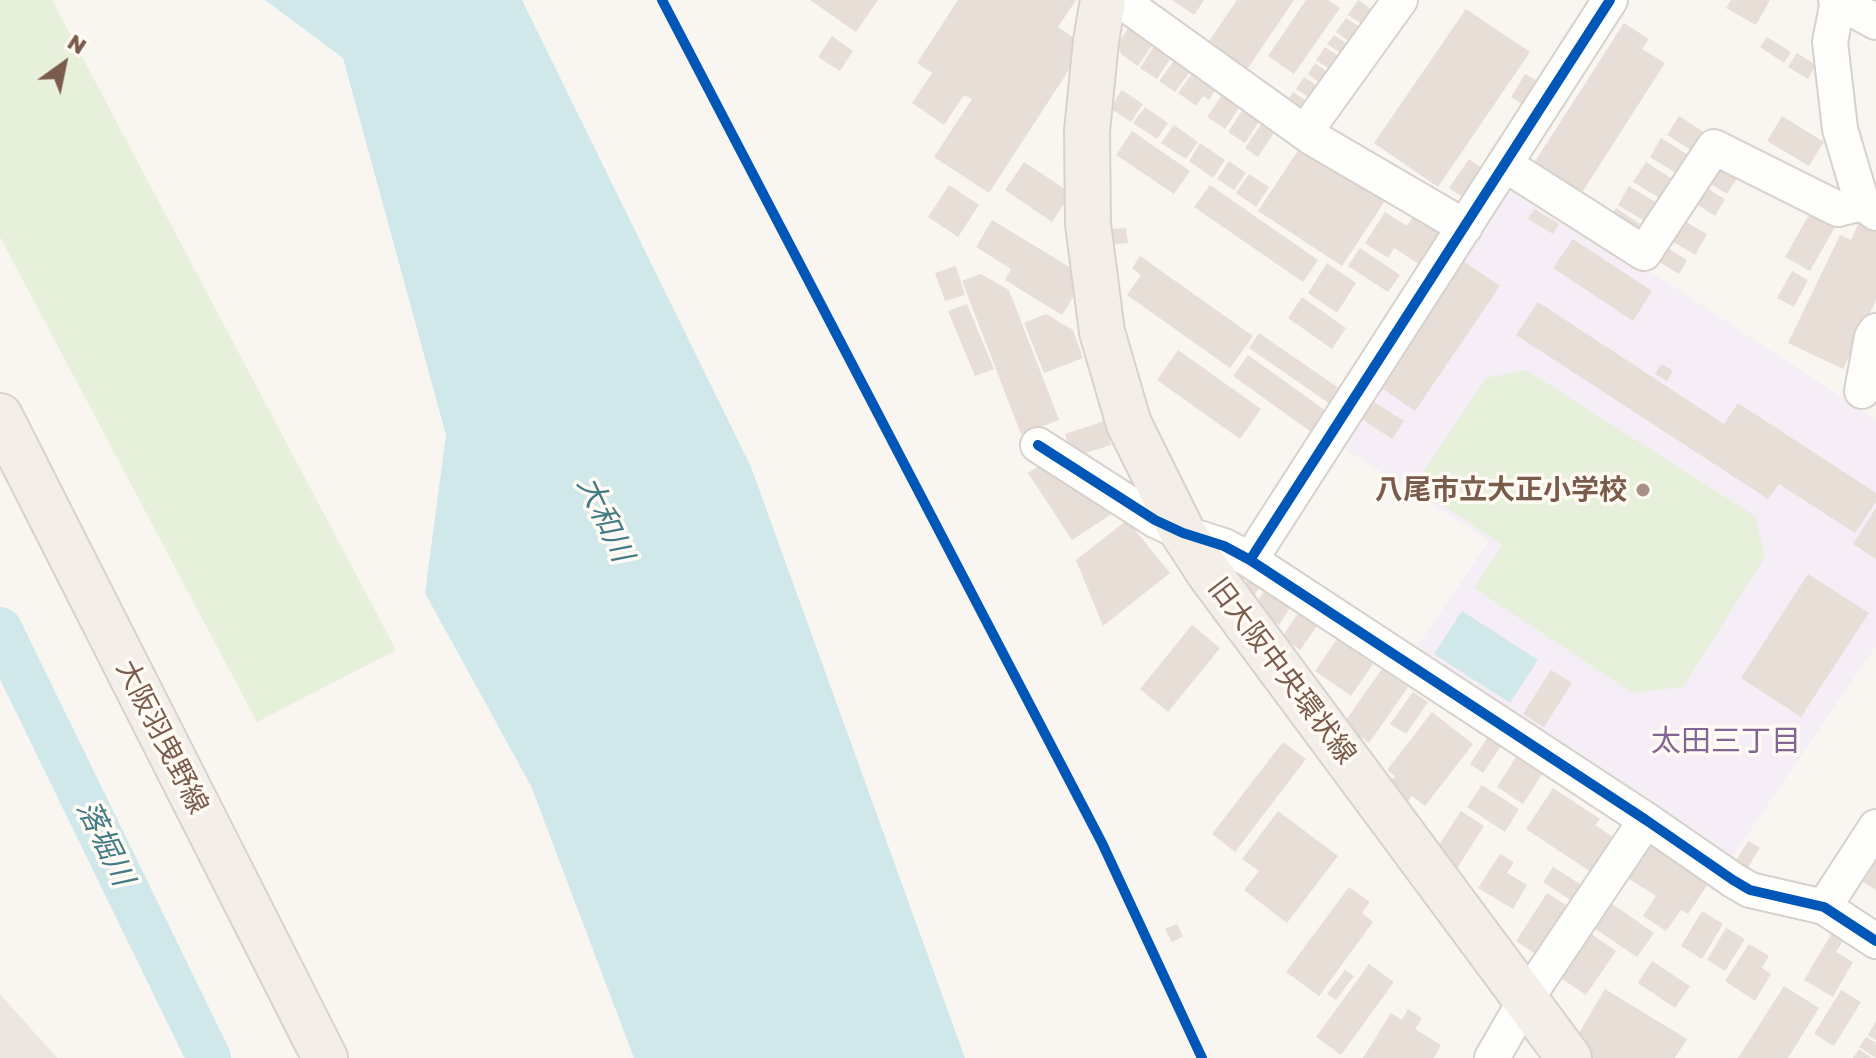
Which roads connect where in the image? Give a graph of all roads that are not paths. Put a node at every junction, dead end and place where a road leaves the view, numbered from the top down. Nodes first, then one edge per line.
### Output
1 (1103, 0) edge
2 (1120, 0) edge
3 (1400, 0) edge
4 (1610, 0) edge
5 (1837, 1) edge
6 (1876, 22) edge
7 (1305, 132) junction
8 (1506, 165) junction
9 (1869, 208) edge
10 (1465, 227) junction
11 (1876, 331) edge
12 (1862, 391) dead end
13 (0, 416) edge
14 (1038, 445) dead end
15 (1183, 533) junction
16 (1250, 560) junction
17 (1646, 820) junction
18 (1876, 827) edge
19 (1824, 907) junction
20 (1876, 941) edge
21 (1526, 999) junction
22 (325, 1058) edge
23 (1492, 1058) edge
24 (1569, 1058) edge

1 - 15 main road, 旧大阪中央環状線
2 - 7 street
3 - 7 street
4 - 8 street
5 - 6 street
5 - 9 street
7 - 10 street
8 - 9 street
8 - 10 street
10 - 16 street
11 - 12 street
13 - 22 main road, 大阪羽曳野線
14 - 15 street
15 - 16 street
15 - 21 main road, 旧大阪中央環状線
16 - 17 street
17 - 19 street
17 - 21 street
18 - 19 street
19 - 20 street
21 - 23 street
21 - 24 main road, 旧大阪中央環状線

